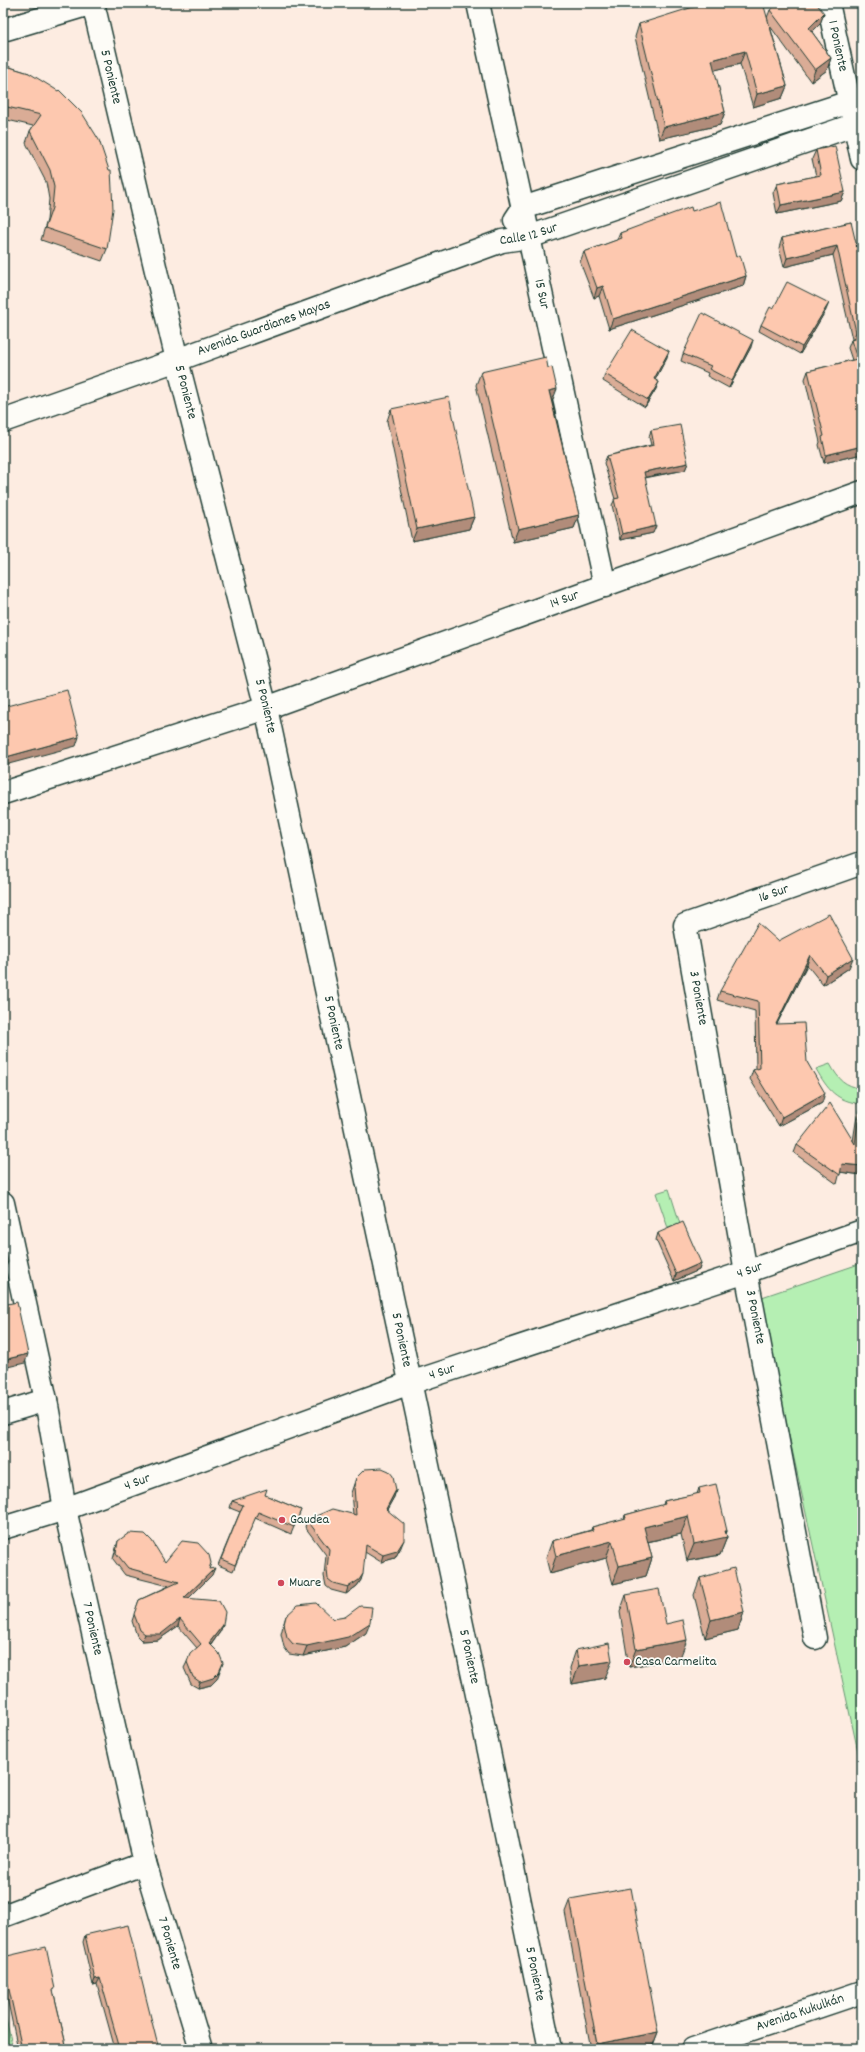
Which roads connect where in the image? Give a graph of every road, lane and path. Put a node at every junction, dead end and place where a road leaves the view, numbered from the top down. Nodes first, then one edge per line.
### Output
1 (93, 3) edge
2 (478, 3) edge
3 (828, 3) edge
4 (3, 30) edge
5 (856, 100) edge
6 (858, 124) edge
7 (745, 137) junction
8 (862, 159) edge
9 (754, 160) junction
10 (523, 208) junction
11 (529, 237) junction
12 (502, 241) junction
13 (176, 360) junction
14 (3, 421) edge
15 (862, 492) edge
16 (605, 586) junction
17 (266, 708) junction
18 (3, 793) edge
19 (862, 863) edge
20 (685, 925) joint
21 (3, 1203) edge
22 (862, 1231) edge
23 (746, 1272) junction
24 (410, 1383) junction
25 (46, 1400) junction
26 (3, 1413) edge
27 (65, 1509) junction
28 (3, 1528) edge
29 (815, 1638) dead end
30 (145, 1863) junction
31 (3, 1916) edge
32 (862, 1992) edge
33 (201, 2049) edge
34 (550, 2049) edge
35 (693, 2049) edge

1 - 4 street
1 - 13 street, 5 Poniente
2 - 10 street, 15 Sur
3 - 5 street, 1 Poniente
5 - 6 street, 1 Poniente
5 - 7 street, Calle 12 Sur
6 - 8 street, 1 Poniente
6 - 9 street, Calle 12 Sur
7 - 9 street
7 - 10 street, Calle 12 Sur
9 - 11 street, Calle 12 Sur
10 - 11 street, 15 Sur
10 - 12 street, Calle 12 Sur
11 - 12 street, Calle 12 Sur
11 - 16 street, 15 Sur
12 - 13 street, Avenida Guardianes Mayas
13 - 14 street, Avenida Guardianes Mayas
13 - 17 street, 5 Poniente
15 - 16 street, 14 Sur
16 - 17 street, 14 Sur
17 - 18 street, 14 Sur
17 - 24 street, 5 Poniente
19 - 20 street, 16 Sur
20 - 23 street, 3 Poniente
21 - 25 street, 7 Poniente
22 - 23 street, 4 Sur
23 - 24 street, 4 Sur
23 - 29 street, 3 Poniente
24 - 27 street, 4 Sur
24 - 34 street, 5 Poniente
25 - 26 street
25 - 27 street, 7 Poniente
27 - 28 street, 4 Sur
27 - 30 street, 7 Poniente
30 - 31 street
30 - 33 street, 7 Poniente
32 - 35 street, Avenida Kukulkán

